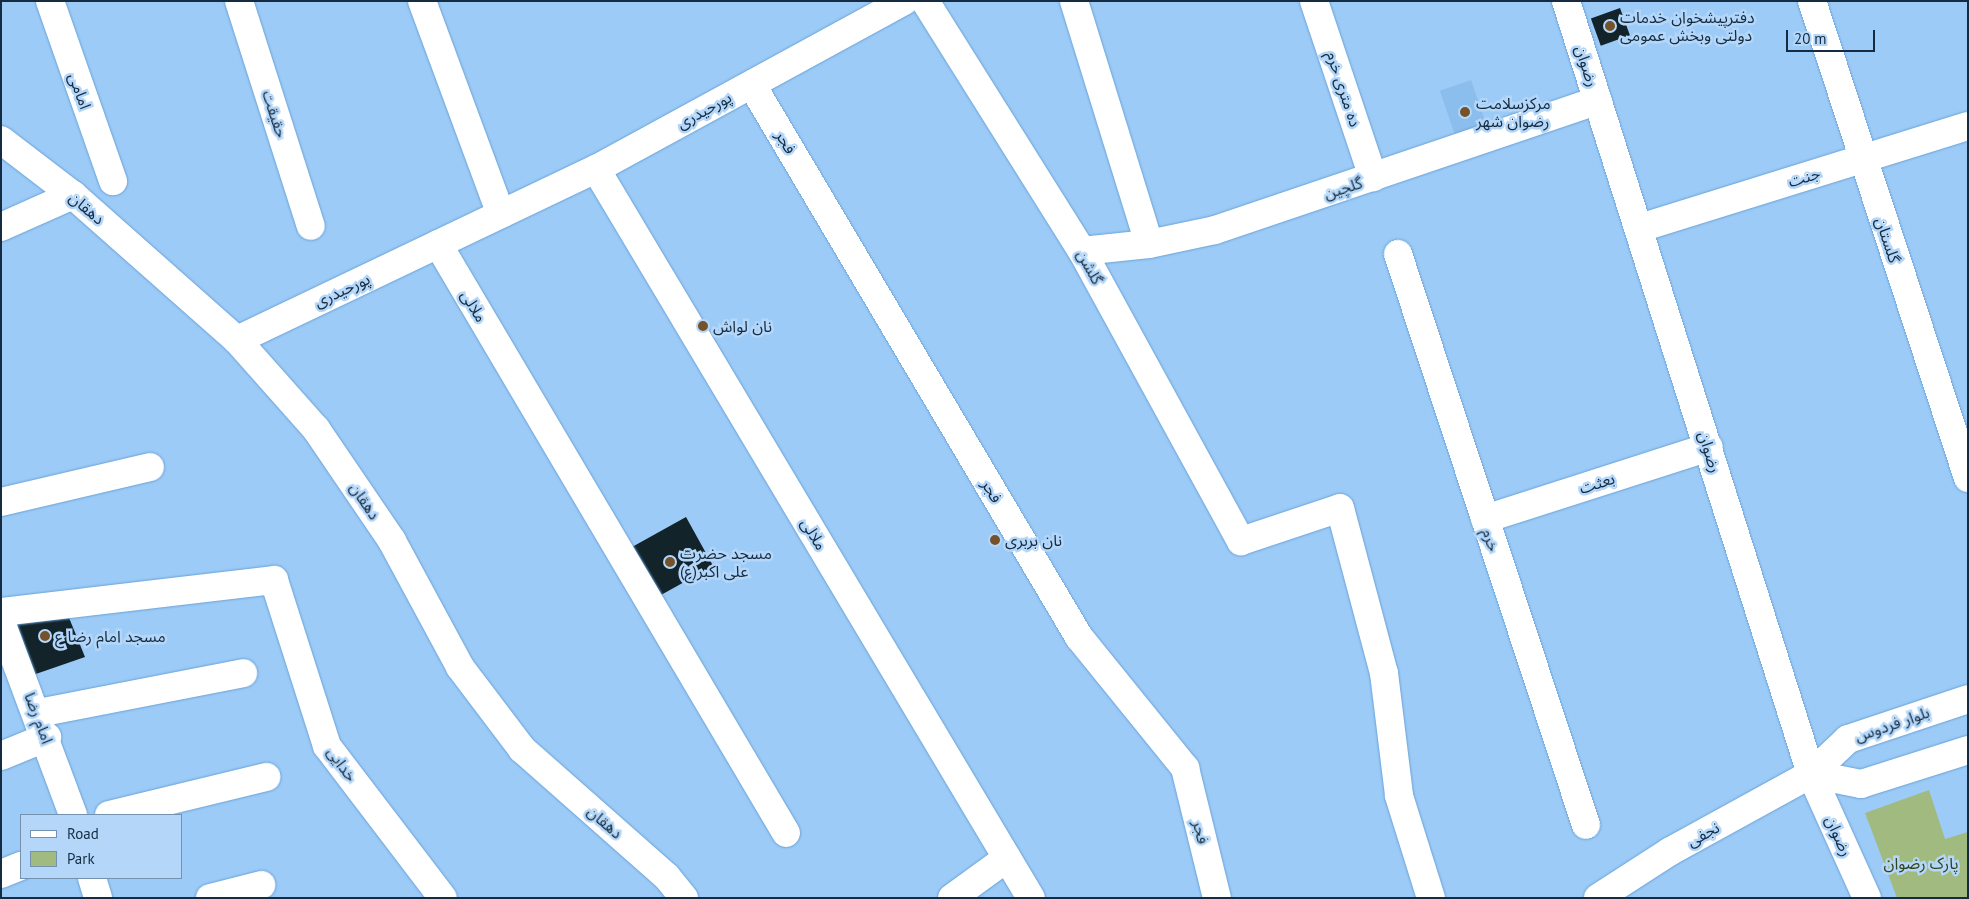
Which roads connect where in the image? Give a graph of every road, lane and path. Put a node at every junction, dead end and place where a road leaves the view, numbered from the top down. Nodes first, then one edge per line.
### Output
1 (50, 1) edge
2 (238, 1) edge
3 (422, 1) edge
4 (904, 1) edge
5 (925, 1) edge
6 (1074, 1) edge
7 (1314, 1) edge
8 (1566, 1) edge
9 (1812, 1) edge
10 (752, 84) junction
11 (1598, 100) junction
12 (1968, 126) edge
13 (1, 140) edge
14 (1861, 159) junction
15 (596, 169) junction
16 (1373, 178) junction
17 (113, 181) dead end
18 (73, 195) junction
19 (501, 214) junction
20 (311, 226) dead end
21 (1, 228) edge
22 (1640, 228) junction
23 (438, 244) junction
24 (1149, 244) junction
25 (1082, 251) junction
26 (1398, 254) dead end
27 (237, 340) junction
28 (1709, 448) junction
29 (150, 467) dead end
30 (1968, 478) edge
31 (1, 502) edge
32 (1485, 520) junction
33 (2, 625) edge
34 (243, 673) dead end
35 (1968, 699) edge
36 (42, 725) junction
37 (1968, 750) edge
38 (1, 756) edge
39 (1811, 774) junction
40 (266, 777) dead end
41 (73, 814) edge
42 (113, 814) edge
43 (1586, 825) dead end
44 (786, 833) dead end
45 (1007, 858) junction
46 (20, 866) edge
47 (1, 874) edge
48 (92, 879) edge
49 (261, 886) dead end
50 (675, 895) edge
51 (98, 898) edge
52 (210, 898) edge
53 (443, 898) edge
54 (952, 898) edge
55 (1031, 898) edge
56 (1217, 898) edge
57 (1431, 898) edge
58 (1598, 898) edge
59 (1867, 898) edge

1 - 17 street, امامی
2 - 20 street, حقیقت
3 - 19 street
4 - 10 street, پورحیدری
5 - 25 street, گلشن
6 - 24 street
7 - 16 street, ده متری خرم
8 - 11 street, رضوان
9 - 14 street, گلستان
10 - 15 street, پورحیدری
10 - 56 street, فجر
11 - 16 street, گلچین
11 - 22 street, رضوان
12 - 14 street, جنت
13 - 18 street, دهقان
14 - 22 street, جنت
14 - 30 street, گلستان
15 - 19 street, پورحیدری
15 - 45 street, ملالی
16 - 24 street, گلچین
18 - 21 street
18 - 27 street, دهقان
19 - 23 street, پورحیدری
22 - 28 street, رضوان
23 - 27 street, پورحیدری
23 - 44 street, ملالی
24 - 25 street, گلچین
25 - 57 street, گلشن
26 - 32 street, خرم
27 - 50 street, دهقان
28 - 32 street, بعثت
28 - 39 street, رضوان
29 - 31 street
32 - 43 street, خرم
33 - 36 street, امام رضا
33 - 53 street, خدایی
34 - 36 street
35 - 39 street, بلوار فردوس
36 - 38 street
36 - 41 street, امام رضا
37 - 39 street
39 - 58 street, نجفی
39 - 59 street, رضوان
40 - 42 street
45 - 54 street
45 - 55 street, ملالی
46 - 47 street
48 - 51 street
49 - 52 street

